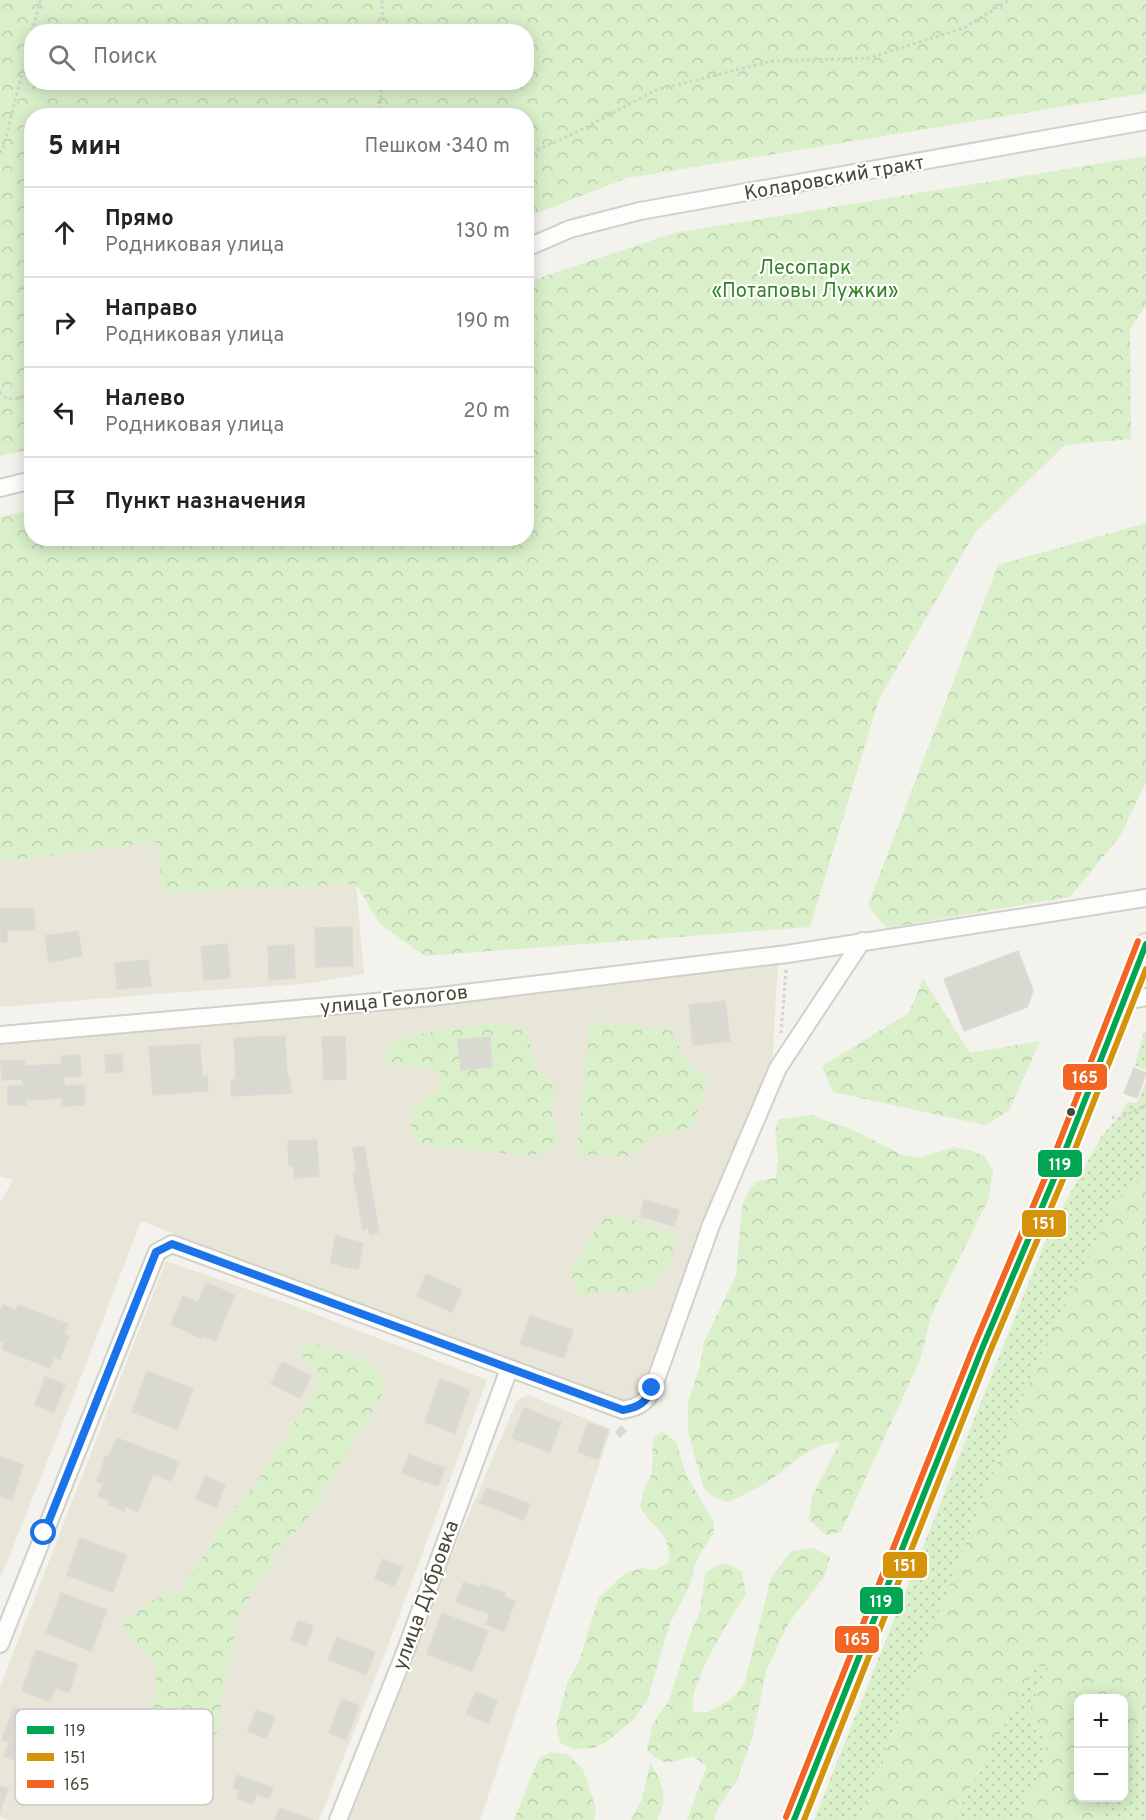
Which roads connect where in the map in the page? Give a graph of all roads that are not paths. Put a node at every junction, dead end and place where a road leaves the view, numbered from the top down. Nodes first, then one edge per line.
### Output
1 (1146, 121) edge
2 (534, 245) edge
3 (24, 482) edge
4 (0, 488) edge
5 (1146, 898) edge
6 (862, 941) junction
7 (1146, 944) edge
8 (1146, 997) edge
9 (1124, 1001) junction
10 (0, 1035) edge
11 (509, 1369) junction
12 (0, 1644) edge
13 (338, 1820) edge
14 (794, 1820) edge

1 - 2 street, Коларовский тракт
3 - 4 street
5 - 6 street, улица Геологов
6 - 10 street, улица Геологов
6 - 11 street
7 - 9 main road
8 - 9 street
9 - 14 main road
11 - 12 street
11 - 13 street, улица Дубровка

